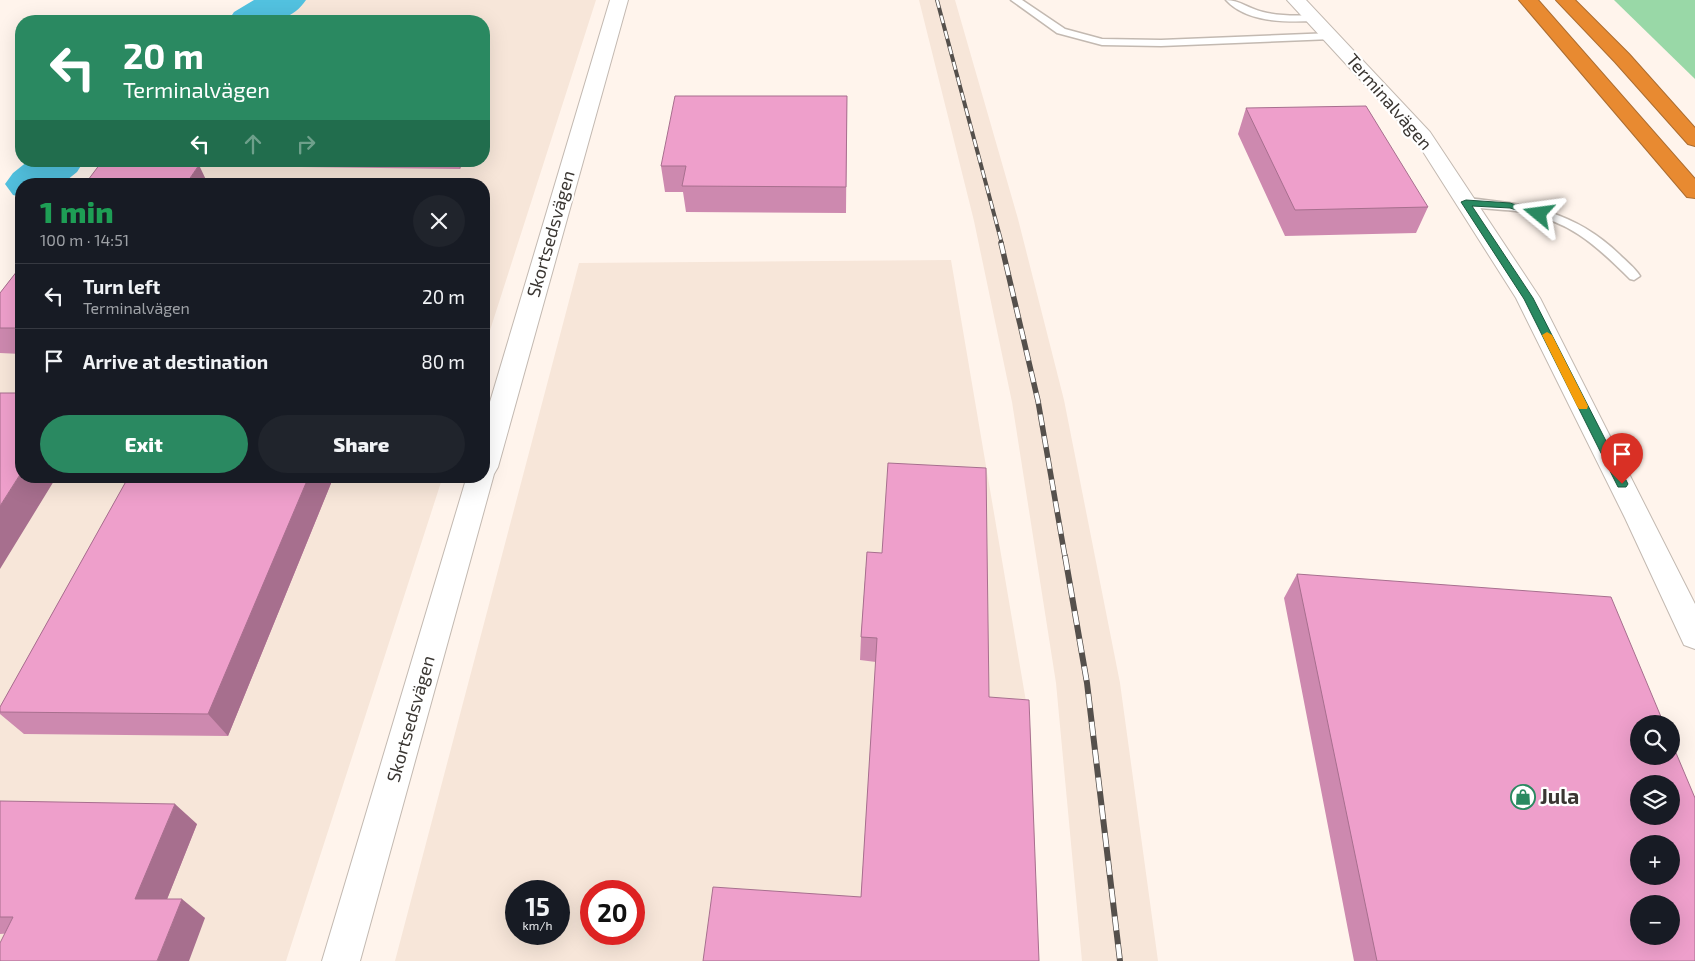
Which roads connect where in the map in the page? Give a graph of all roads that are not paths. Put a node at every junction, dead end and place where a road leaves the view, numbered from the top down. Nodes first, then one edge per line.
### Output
1 (619, 0) edge
2 (1016, 0) edge
3 (1231, 0) edge
4 (1296, 0) edge
5 (1528, 0) edge
6 (1565, 0) edge
7 (1314, 18) junction
8 (1332, 36) junction
9 (1695, 140) edge
10 (1695, 192) edge
11 (1466, 202) junction
12 (1634, 276) dead end
13 (490, 446) edge
14 (479, 483) edge
15 (1695, 636) edge
16 (341, 961) edge

1 - 13 street, Skortsedsvägen
2 - 8 lane
3 - 7 lane
4 - 7 street, Terminalvägen
5 - 10 highway
6 - 9 highway
7 - 8 street, Terminalvägen
8 - 11 street, Terminalvägen
11 - 12 lane
11 - 15 street, Terminalvägen
14 - 16 street, Skortsedsvägen

